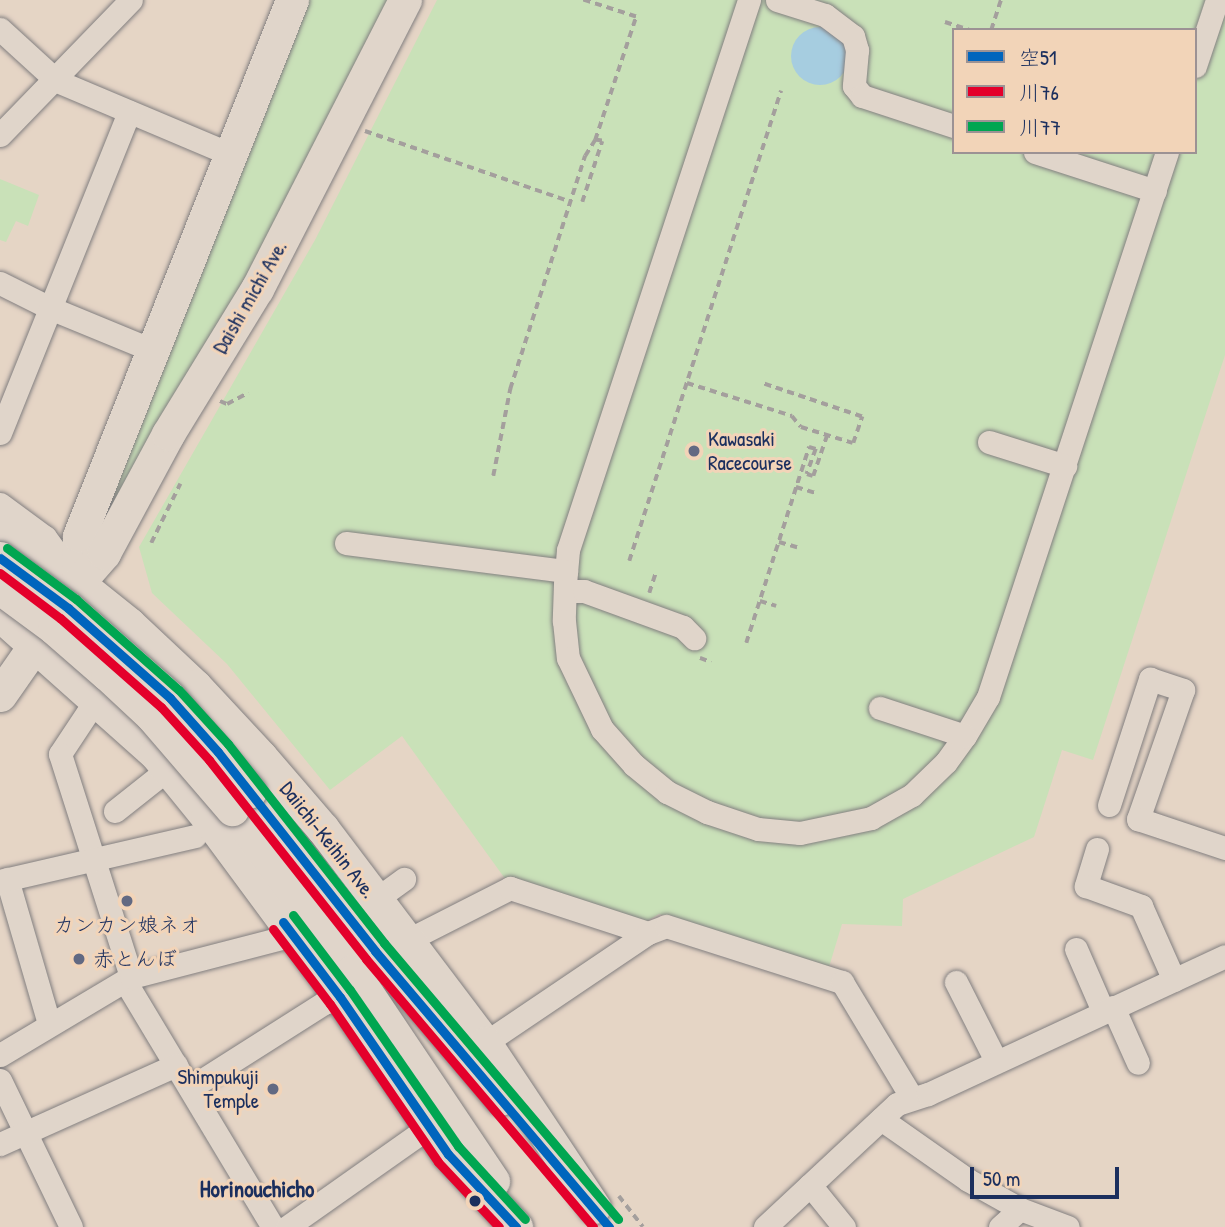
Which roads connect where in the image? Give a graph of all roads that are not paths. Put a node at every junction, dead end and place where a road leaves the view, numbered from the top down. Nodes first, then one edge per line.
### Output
1 (131, 0) edge
2 (292, 0) edge
3 (405, 0) edge
4 (749, 0) edge
5 (777, 0) edge
6 (1217, 0) edge
7 (0, 29) edge
8 (1197, 60) edge
9 (57, 80) junction
10 (130, 112) junction
11 (952, 125) edge
12 (0, 135) edge
13 (230, 154) junction
14 (1041, 154) edge
15 (1166, 154) edge
16 (1155, 191) junction
17 (0, 283) edge
18 (50, 308) junction
19 (152, 350) junction
20 (0, 433) edge
21 (989, 442) dead end
22 (1065, 466) junction
23 (0, 504) edge
24 (0, 531) edge
25 (346, 543) dead end
26 (0, 558) edge
27 (566, 581) junction
28 (78, 583) junction
29 (0, 588) edge
30 (0, 615) edge
31 (0, 632) edge
32 (694, 638) dead end
33 (35, 646) junction
34 (0, 695) edge
35 (97, 698) junction
36 (880, 708) dead end
37 (965, 736) junction
38 (168, 769) junction
39 (241, 801) junction
40 (1109, 805) dead end
41 (115, 811) dead end
42 (195, 836) dead end
43 (1225, 848) edge
44 (1097, 849) dead end
45 (96, 860) junction
46 (404, 879) dead end
47 (3, 880) edge
48 (375, 900) junction
49 (648, 933) junction
50 (293, 935) junction
51 (406, 941) junction
52 (1076, 949) dead end
53 (1225, 956) edge
54 (128, 979) junction
55 (1174, 980) junction
56 (956, 982) dead end
57 (340, 997) junction
58 (1108, 1009) junction
59 (49, 1024) junction
60 (485, 1043) junction
61 (0, 1055) edge
62 (996, 1061) junction
63 (1138, 1063) dead end
64 (176, 1065) junction
65 (0, 1080) edge
66 (190, 1088) junction
67 (912, 1098) junction
68 (881, 1119) junction
69 (430, 1126) junction
70 (25, 1132) junction
71 (0, 1143) edge
72 (810, 1185) junction
73 (1020, 1209) junction
74 (601, 1217) edge
75 (1061, 1226) edge
76 (71, 1227) edge
77 (273, 1227) edge
78 (287, 1227) edge
79 (516, 1227) edge
80 (523, 1227) edge
81 (765, 1227) edge
82 (844, 1227) edge
83 (999, 1227) edge

1 - 9 street
2 - 13 highway
3 - 28 highway, Daishi michi Ave.
4 - 27 street
5 - 11 street
6 - 8 street
7 - 9 street
9 - 10 street
9 - 12 street
10 - 13 street
10 - 18 street
13 - 19 highway
14 - 16 street
15 - 16 street
16 - 22 street
17 - 18 street
18 - 19 street
18 - 20 street
19 - 28 highway
21 - 22 street
22 - 37 street
23 - 28 street
24 - 28 highway, Daiichi-Keihin Ave.
25 - 27 street
26 - 39 highway, bridge
27 - 32 street
27 - 37 street
28 - 33 highway, Daishi michi Ave.
28 - 48 highway, Daiichi-Keihin Ave.
29 - 39 highway, bridge
30 - 33 highway
31 - 33 street
33 - 34 highway, Daishi michi Ave.
33 - 35 highway
35 - 38 highway
35 - 45 street
36 - 37 street
38 - 41 street
38 - 50 highway
39 - 74 highway
39 - 80 highway
40 - 43 street
42 - 45 street
44 - 55 street
45 - 47 street
45 - 54 street
46 - 48 street
47 - 59 street
48 - 51 highway, Daiichi-Keihin Ave.
49 - 51 street
49 - 60 street
49 - 67 street
50 - 54 street
50 - 57 highway
51 - 60 highway, Daiichi-Keihin Ave.
52 - 58 street
53 - 55 street
54 - 59 street
54 - 64 street
55 - 58 street
56 - 62 street
57 - 66 street
57 - 69 highway
58 - 62 street
58 - 63 street
59 - 61 street
60 - 74 highway, Daiichi-Keihin Ave.
62 - 67 street
64 - 66 street
64 - 70 street
65 - 70 street
66 - 77 street
67 - 68 street
68 - 72 street
68 - 73 street
69 - 78 street
69 - 79 highway
70 - 71 street
70 - 76 street
72 - 81 street
72 - 82 street
73 - 75 street
73 - 83 street

